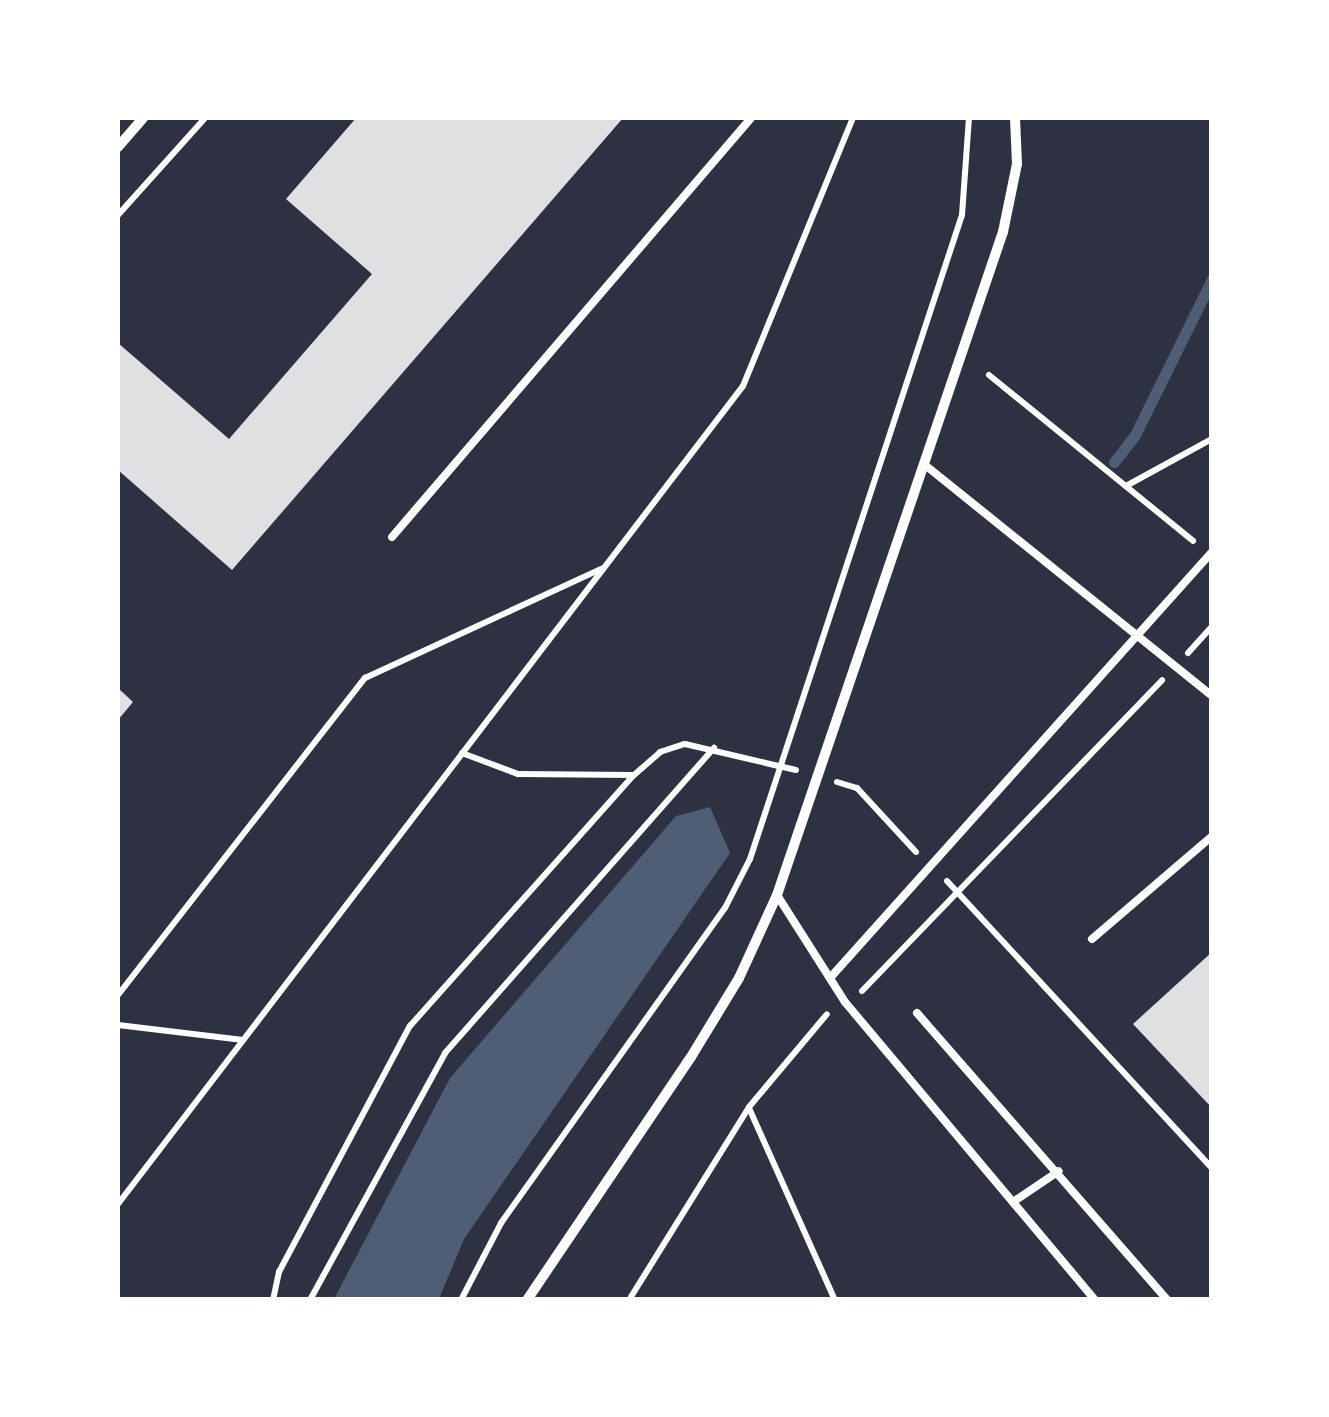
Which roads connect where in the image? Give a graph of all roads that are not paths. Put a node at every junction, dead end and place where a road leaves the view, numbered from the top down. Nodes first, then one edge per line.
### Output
1 (143, 118) edge
2 (751, 118) edge
3 (1015, 118) edge
4 (118, 147) edge
5 (924, 465) junction
6 (392, 537) dead end
7 (1211, 553) edge
8 (1139, 633) junction
9 (1212, 696) edge
10 (1212, 836) edge
11 (777, 895) junction
12 (1092, 940) dead end
13 (830, 978) junction
14 (917, 1013) dead end
15 (1059, 1171) junction
16 (1013, 1202) junction
17 (527, 1300) edge
18 (1094, 1300) edge
19 (1167, 1300) edge

1 - 4 street
2 - 6 lane
3 - 5 street
5 - 8 lane
5 - 11 street
7 - 8 lane
8 - 9 lane
8 - 13 lane
10 - 12 lane
11 - 13 lane
11 - 17 street
13 - 16 lane
14 - 15 lane
15 - 16 lane
15 - 19 lane
16 - 18 lane

